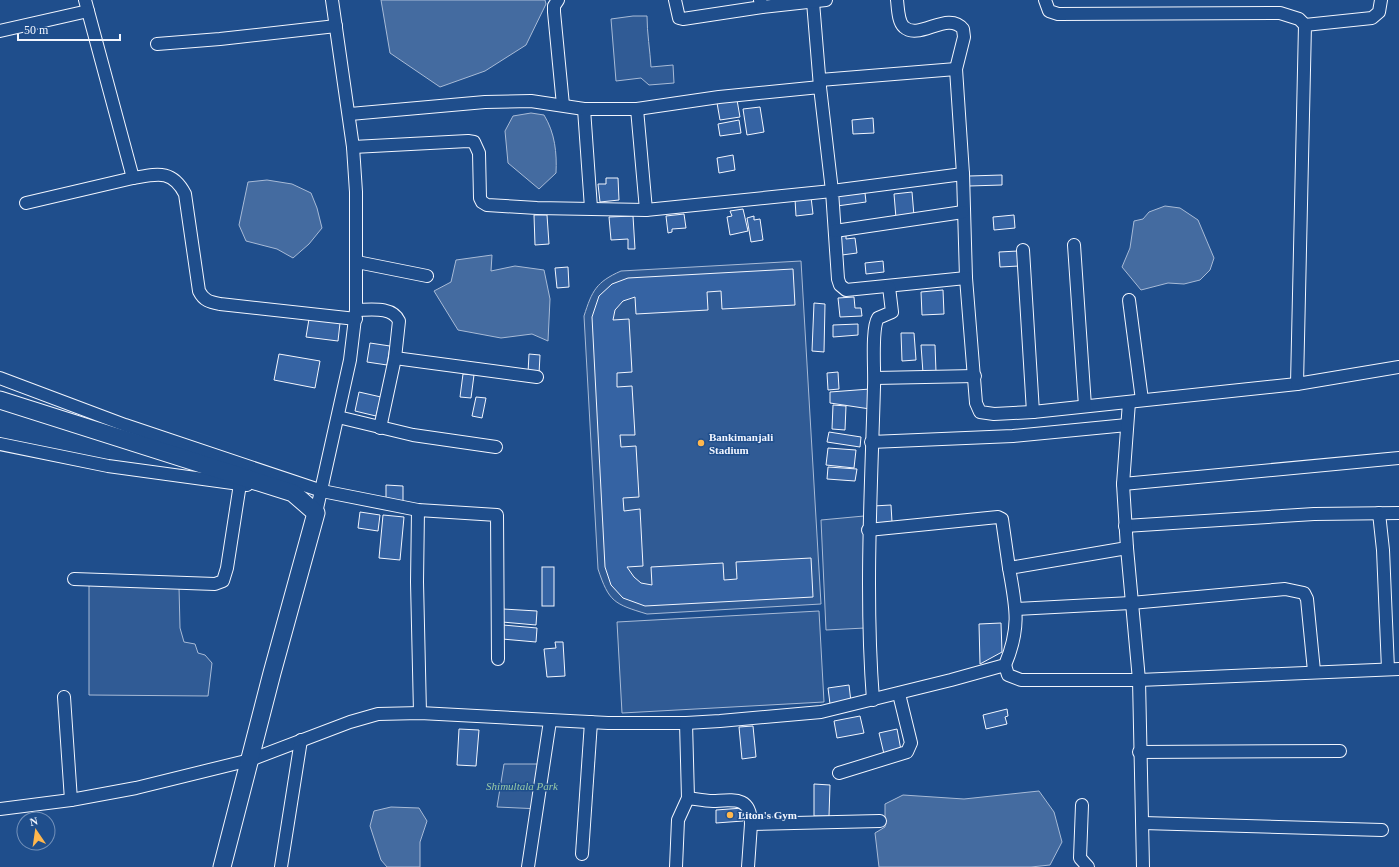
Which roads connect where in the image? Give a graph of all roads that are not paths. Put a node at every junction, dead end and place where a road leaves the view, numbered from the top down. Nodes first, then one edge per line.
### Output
1 (332, 0) edge
2 (558, 0) edge
3 (675, 0) edge
4 (826, 0) edge
5 (897, 0) edge
6 (1045, 0) edge
7 (1381, 0) edge
8 (813, 2) junction
9 (761, 4) edge
10 (86, 6) edge
11 (1305, 25) junction
12 (336, 26) junction
13 (0, 31) edge
14 (157, 44) dead end
15 (956, 70) junction
16 (820, 84) junction
17 (563, 104) junction
18 (584, 108) junction
19 (638, 109) junction
20 (350, 114) junction
21 (354, 147) junction
22 (963, 174) junction
23 (133, 178) junction
24 (832, 191) junction
25 (26, 204) dead end
26 (591, 208) junction
27 (646, 210) junction
28 (963, 212) junction
29 (835, 231) junction
30 (1074, 245) dead end
31 (1023, 250) dead end
32 (357, 262) junction
33 (427, 276) dead end
34 (966, 278) junction
35 (889, 287) junction
36 (1129, 300) dead end
37 (356, 315) junction
38 (395, 358) junction
39 (1399, 367) edge
40 (975, 376) junction
41 (537, 377) dead end
42 (0, 378) edge
43 (875, 378) junction
44 (1297, 384) junction
45 (0, 400) edge
46 (1142, 400) junction
47 (1129, 402) junction
48 (1084, 406) junction
49 (1033, 412) junction
50 (338, 417) junction
51 (1127, 425) junction
52 (380, 428) junction
53 (871, 442) junction
54 (0, 444) edge
55 (496, 447) dead end
56 (1399, 458) edge
57 (240, 484) junction
58 (1122, 484) junction
59 (282, 490) junction
60 (322, 491) junction
61 (418, 510) junction
62 (316, 513) junction
63 (1379, 513) junction
64 (1399, 513) edge
65 (1125, 526) junction
66 (868, 530) junction
67 (1127, 548) junction
68 (1009, 568) junction
69 (74, 579) dead end
70 (1131, 603) junction
71 (1016, 609) junction
72 (498, 658) dead end
73 (1005, 665) junction
74 (1394, 669) edge
75 (1314, 671) junction
76 (1139, 680) junction
77 (899, 694) junction
78 (64, 697) dead end
79 (873, 700) junction
80 (420, 713) junction
81 (550, 721) junction
82 (591, 722) junction
83 (686, 723) junction
84 (301, 740) junction
85 (1340, 751) dead end
86 (1139, 752) junction
87 (250, 760) junction
88 (839, 773) dead end
89 (688, 798) junction
90 (71, 800) junction
91 (1082, 805) dead end
92 (0, 809) edge
93 (880, 821) dead end
94 (1143, 823) junction
95 (751, 824) junction
96 (1382, 830) dead end
97 (582, 854) dead end
98 (222, 867) edge
99 (281, 867) edge
100 (528, 867) edge
101 (676, 867) edge
102 (748, 867) edge
103 (1088, 867) edge
104 (1143, 867) edge

1 - 12 street
2 - 17 street
3 - 9 street
4 - 8 street
5 - 15 street
6 - 11 street
7 - 11 street
8 - 9 street
8 - 16 street
10 - 13 street
10 - 23 street
11 - 44 street
12 - 14 street
12 - 20 street
15 - 16 street
15 - 22 street
16 - 19 street
16 - 24 street
17 - 18 street
17 - 20 street
18 - 19 street
18 - 26 street
19 - 27 street
20 - 21 street
21 - 26 street
21 - 32 street
22 - 24 street
22 - 28 street
23 - 25 street
23 - 37 street
24 - 27 street
24 - 29 street
26 - 27 street
28 - 29 street
28 - 34 street
29 - 35 street
30 - 48 street
31 - 49 street
32 - 33 street
32 - 37 street
34 - 35 street
34 - 40 street
35 - 43 street
36 - 46 street
37 - 38 street
37 - 50 street
38 - 41 street
38 - 52 street
39 - 44 street
40 - 43 street
40 - 49 street
42 - 60 street
43 - 53 street
44 - 46 street
45 - 59 main road
46 - 47 street
47 - 48 street
47 - 51 street
48 - 49 street
50 - 52 street
50 - 60 street
51 - 53 street
51 - 58 street
52 - 55 street
53 - 66 street
54 - 57 street
56 - 58 street
57 - 59 street
57 - 69 street
58 - 65 street
59 - 62 main road
60 - 61 street
60 - 62 street
61 - 72 street
61 - 80 street
62 - 87 main road
63 - 64 street
63 - 65 street
63 - 74 street
65 - 67 street
66 - 68 street
66 - 79 street
67 - 68 street
67 - 70 street
68 - 71 street
70 - 71 street
70 - 75 street
70 - 76 street
71 - 73 street
73 - 76 street
73 - 77 street
74 - 75 street
75 - 76 street
76 - 86 street
77 - 79 street
77 - 88 street
78 - 90 street
79 - 83 street
80 - 81 street
80 - 84 street
81 - 82 street
81 - 100 street
82 - 83 street
82 - 97 street
83 - 89 street
84 - 87 street
84 - 99 street
85 - 86 street
86 - 94 street
87 - 90 street
87 - 98 main road
89 - 95 street
89 - 101 street
90 - 92 street
91 - 103 street
93 - 95 street
94 - 96 street
94 - 104 street
95 - 102 street

